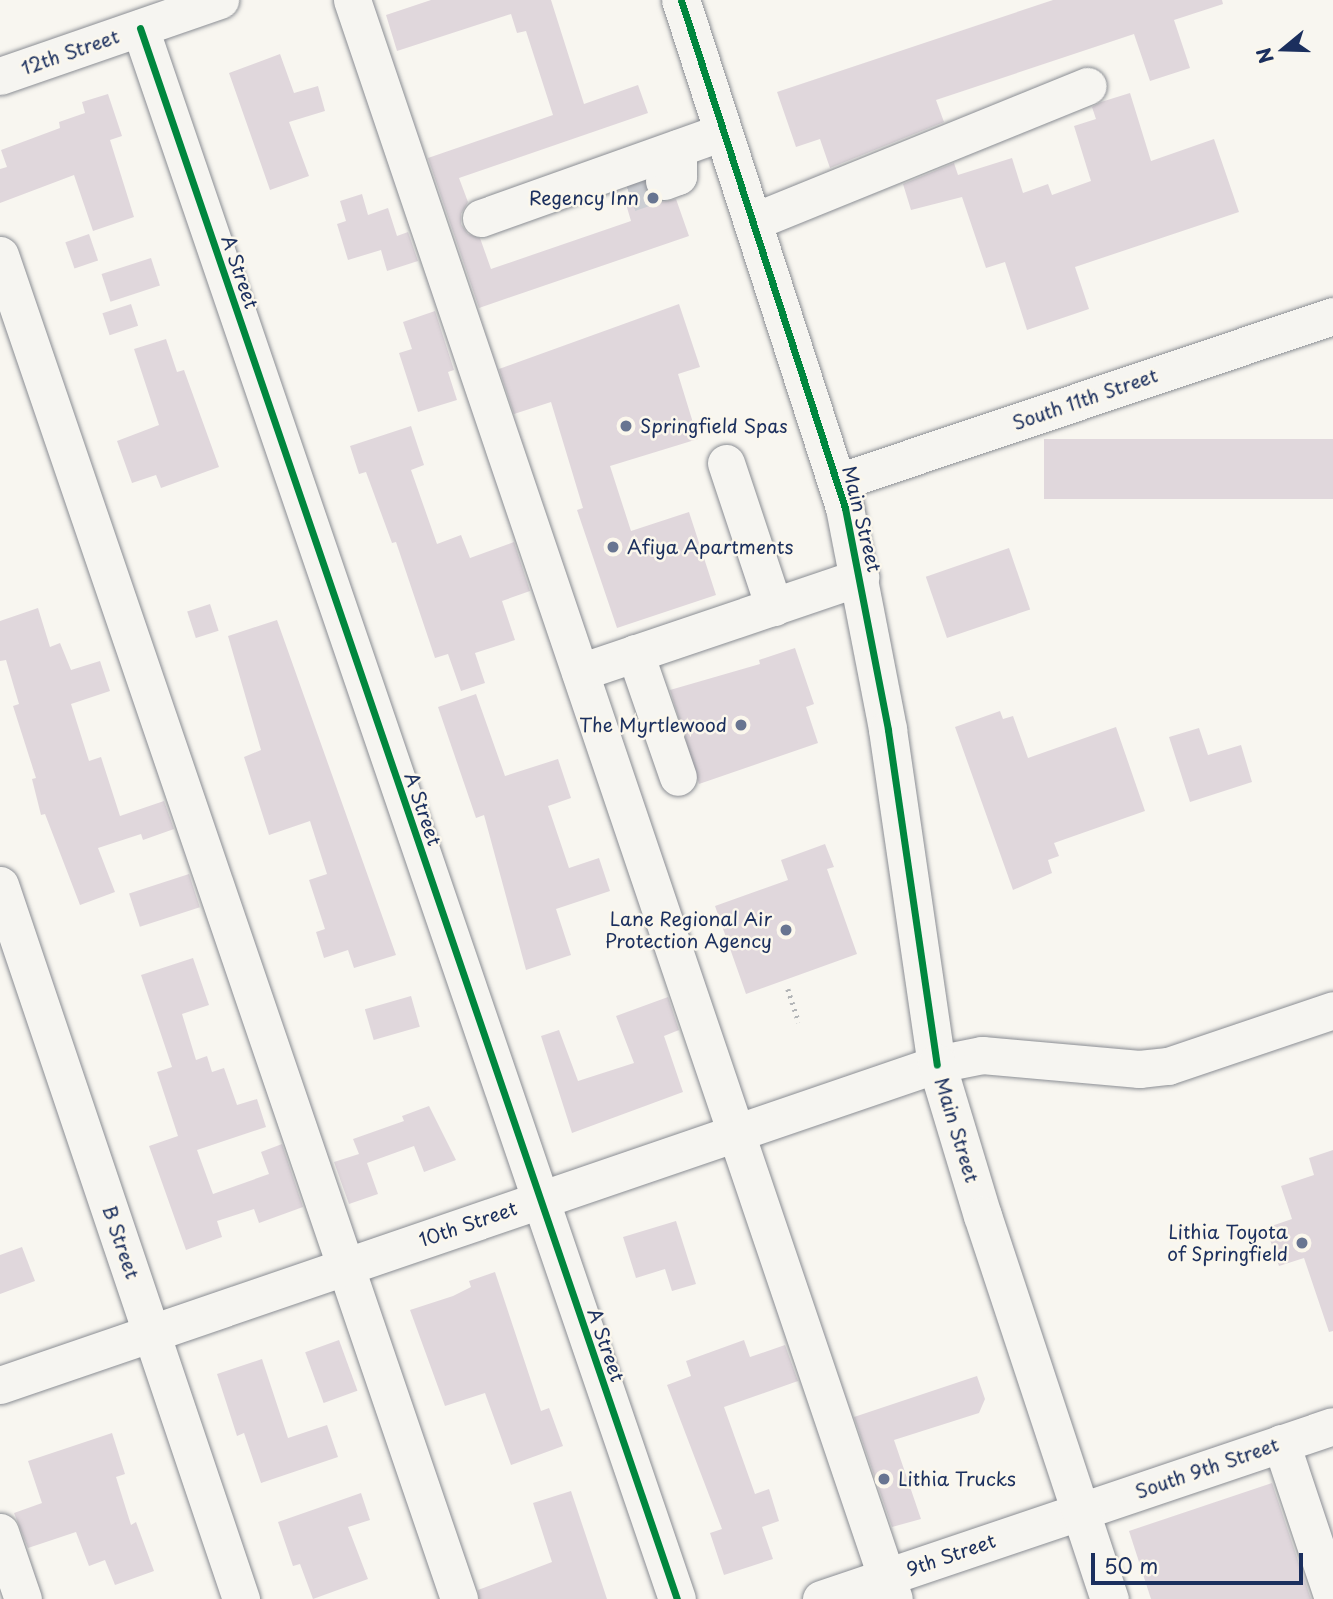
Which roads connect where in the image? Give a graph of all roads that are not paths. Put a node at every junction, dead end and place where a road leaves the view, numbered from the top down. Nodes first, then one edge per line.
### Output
1 (220, 0) edge
2 (352, 0) edge
3 (681, 0) edge
4 (140, 28) junction
5 (0, 76) edge
6 (1088, 86) dead end
7 (723, 132) junction
8 (592, 179) junction
9 (629, 193) tunnel mouth
10 (481, 218) dead end
11 (755, 221) junction
12 (0, 255) edge
13 (1333, 316) edge
14 (726, 463) dead end
15 (838, 482) junction
16 (860, 577) junction
17 (774, 607) junction
18 (635, 653) junction
19 (580, 672) junction
20 (678, 777) dead end
21 (0, 885) edge
22 (1333, 1010) edge
23 (937, 1064) junction
24 (735, 1133) junction
25 (540, 1200) junction
26 (346, 1265) junction
27 (152, 1333) junction
28 (0, 1385) edge
29 (1333, 1426) edge
30 (1281, 1443) junction
31 (1082, 1511) junction
32 (0, 1532) edge
33 (890, 1588) edge
34 (1333, 1598) edge
35 (23, 1599) edge
36 (241, 1599) edge
37 (459, 1599) edge
38 (677, 1599) edge
39 (821, 1599) edge
40 (1110, 1599) edge

1 - 4 street, 12th Street
2 - 19 street
3 - 7 main road, Main Street
4 - 5 street, 12th Street
4 - 25 street, A Street
6 - 11 street
7 - 8 street
7 - 11 main road, Main Street
8 - 9 street
8 - 10 street
11 - 15 main road, Main Street
12 - 26 street
13 - 15 street, South 11th Street
14 - 17 street
15 - 16 main road, Main Street
16 - 17 street
16 - 23 main road, Main Street
17 - 18 street
18 - 19 street
18 - 20 street
19 - 24 street
21 - 27 street, B Street
22 - 23 street, 10th Street
23 - 24 street, 10th Street
23 - 31 main road, Main Street
24 - 25 street, 10th Street
24 - 33 street
25 - 26 street, 10th Street
25 - 38 street, A Street
26 - 27 street, 10th Street
26 - 37 street
27 - 28 street, 10th Street
27 - 36 street, B Street
29 - 30 street, South 9th Street
30 - 31 street, South 9th Street
30 - 34 street
31 - 33 street, 9th Street
31 - 40 main road, Main Street
32 - 35 street
33 - 39 street, 9th Street

